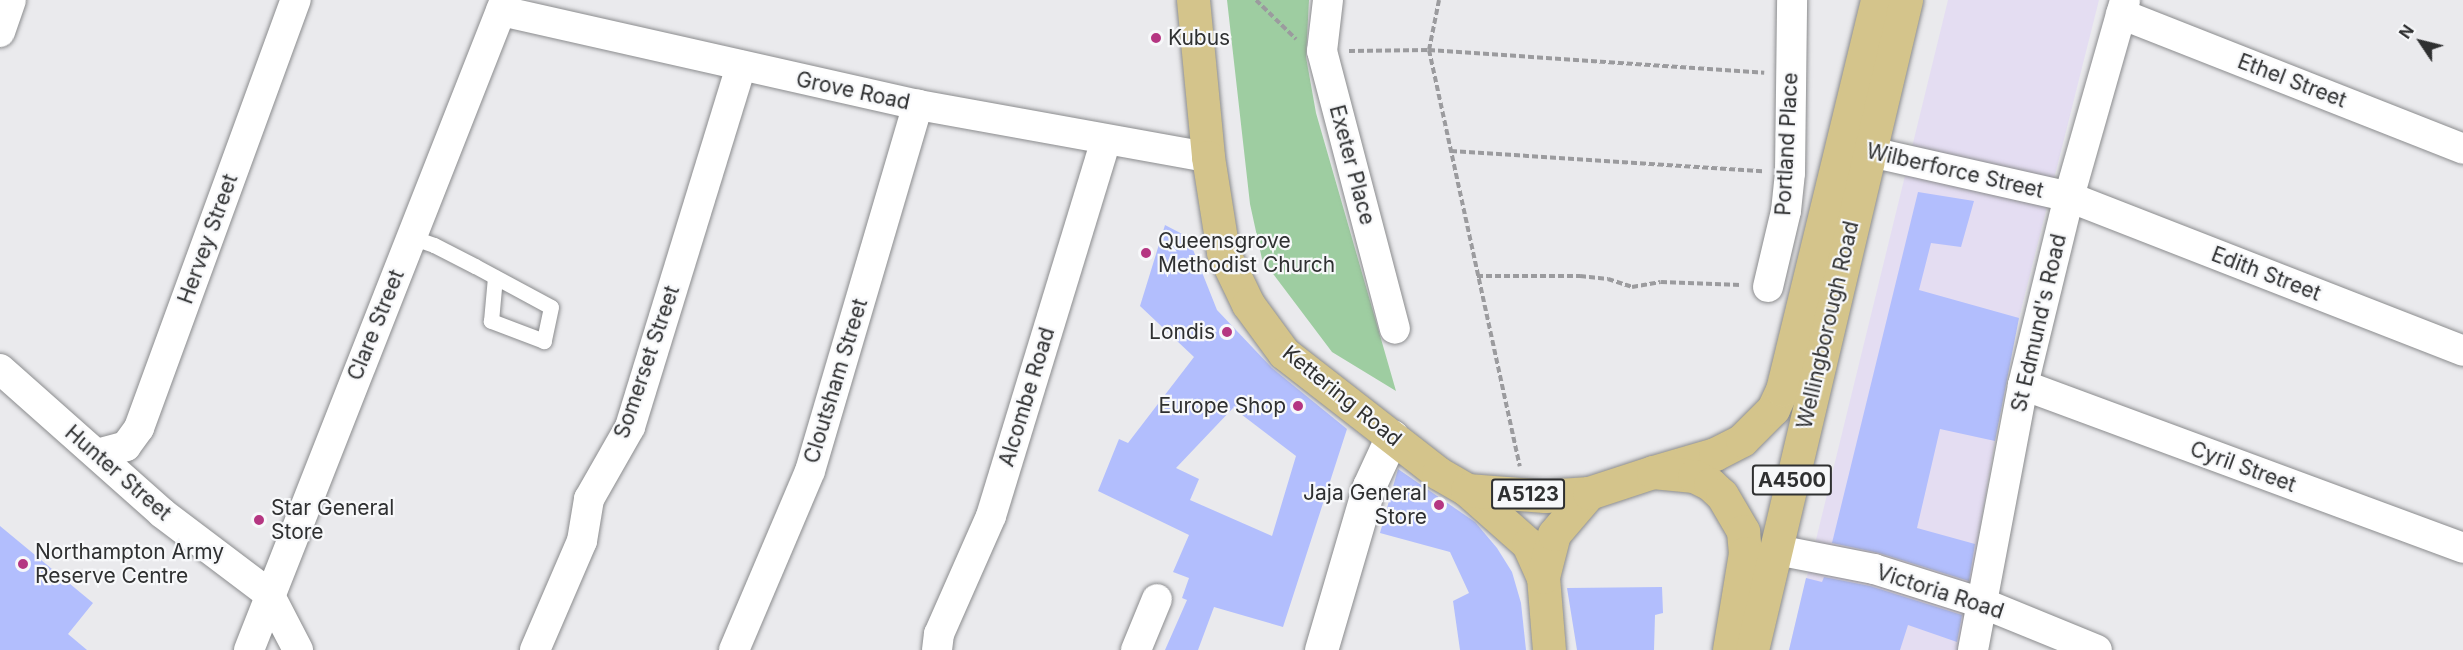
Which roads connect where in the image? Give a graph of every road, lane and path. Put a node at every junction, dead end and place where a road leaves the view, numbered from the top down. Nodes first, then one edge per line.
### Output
1 (11, 0) edge
2 (296, 0) edge
3 (1193, 0) edge
4 (1328, 0) edge
5 (1438, 0) edge
6 (1792, 0) edge
7 (1877, 0) edge
8 (1906, 0) edge
9 (503, 5) edge
10 (2123, 7) edge
11 (0, 32) edge
12 (1429, 50) junction
13 (741, 66) junction
14 (1791, 75) junction
15 (918, 105) junction
16 (1106, 140) junction
17 (1855, 148) junction
18 (2463, 149) edge
19 (1451, 151) junction
20 (1208, 158) junction
21 (1790, 173) junction
22 (2068, 197) junction
23 (411, 237) junction
24 (1477, 276) junction
25 (495, 277) junction
26 (1768, 287) joint
27 (1395, 329) dead end
28 (2463, 351) edge
29 (0, 369) edge
30 (2023, 385) junction
31 (1392, 436) junction
32 (97, 454) junction
33 (1653, 472) junction
34 (1522, 475) dead end
35 (1467, 490) junction
36 (1589, 493) junction
37 (2463, 548) edge
38 (1778, 550) junction
39 (1543, 577) junction
40 (269, 594) junction
41 (1157, 599) dead end
42 (1982, 603) junction
43 (249, 650) edge
44 (298, 650) edge
45 (535, 650) edge
46 (734, 650) edge
47 (937, 650) edge
48 (1136, 650) edge
49 (1321, 650) edge
50 (1549, 650) edge
51 (1729, 650) edge
52 (1752, 650) edge
53 (1973, 650) edge
54 (2097, 650) edge

1 - 11 street
2 - 32 street, Hervey Street
3 - 20 main road, Kettering Road / A5123
4 - 27 street, Exeter Place
5 - 12 path
6 - 14 street, Portland Place
7 - 17 main road, Wellingborough Road / A4500
8 - 17 main road, Wellingborough Road / A4500
9 - 13 street, Grove Road
9 - 23 street, Clare Street
10 - 18 street, Ethel Street
10 - 22 street, St Edmund's Road
12 - 14 path
12 - 19 path
13 - 15 street, Grove Road
13 - 45 street, Somerset Street
14 - 21 street, Portland Place
15 - 16 street, Grove Road
15 - 46 street, Cloutsham Street
16 - 20 street, Grove Road
16 - 47 street, Alcombe Road
17 - 22 street, Wilberforce Street
17 - 33 main road, Wellingborough Road / A4500
17 - 38 main road, Wellingborough Road / A4500
19 - 21 path
19 - 24 path
20 - 31 main road, Kettering Road / A5123
21 - 26 street, Portland Place
22 - 28 street, Edith Street
22 - 30 street, St Edmund's Road
23 - 25 lane
23 - 40 street, Clare Street
24 - 26 path
24 - 34 path
25 - 25 lane
29 - 32 street, Hunter Street
30 - 37 street, Cyril Street
30 - 42 street, St Edmund's Road
31 - 35 main road, Kettering Road / A5123
31 - 49 street
32 - 40 street, Hunter Street
33 - 36 main road, A4500
33 - 51 main road, A4500
35 - 36 main road, A5123
35 - 39 main road, A5123
36 - 39 main road
38 - 42 street, Victoria Road
38 - 52 main road, Wellingborough Road / A4500
39 - 50 main road
40 - 43 street, Clare Street
40 - 44 street
41 - 48 street
42 - 53 street, St Edmund's Road
42 - 54 street, Victoria Road

